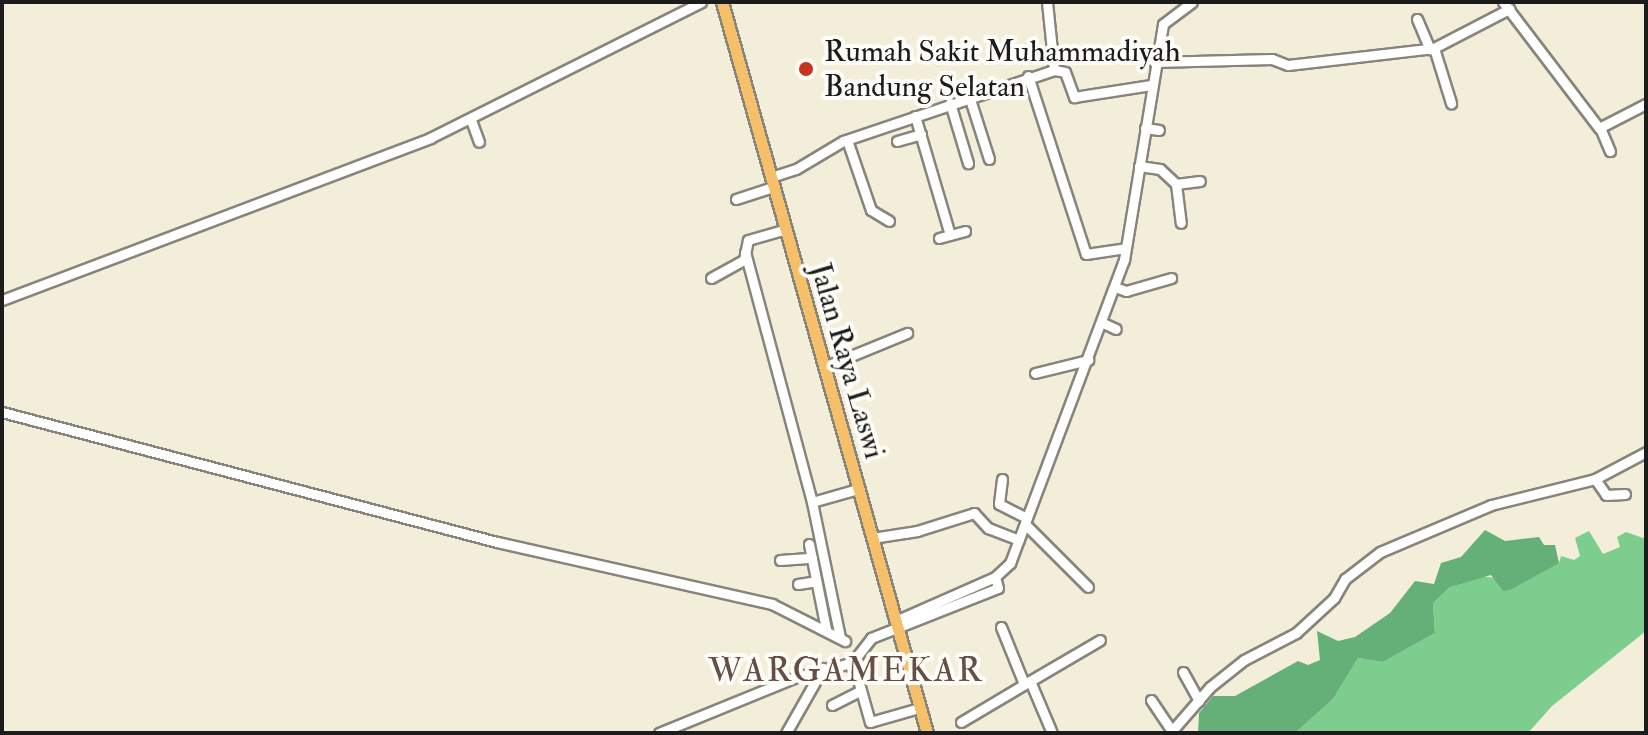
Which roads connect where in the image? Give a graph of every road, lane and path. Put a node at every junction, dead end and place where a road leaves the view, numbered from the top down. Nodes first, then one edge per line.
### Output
1 (701, 2) edge
2 (722, 2) edge
3 (1047, 2) edge
4 (1192, 2) edge
5 (1506, 6) edge
6 (1417, 19) dead end
7 (1432, 49) junction
8 (1159, 63) junction
9 (1054, 70) junction
10 (1028, 76) junction
11 (1151, 85) junction
12 (969, 96) junction
13 (950, 103) junction
14 (1451, 103) dead end
15 (1645, 108) edge
16 (915, 116) junction
17 (471, 120) junction
18 (1601, 130) junction
19 (921, 134) junction
20 (847, 140) junction
21 (897, 141) dead end
22 (479, 142) dead end
23 (1610, 151) dead end
24 (989, 159) dead end
25 (968, 163) dead end
26 (1139, 166) junction
27 (1200, 181) dead end
28 (772, 182) junction
29 (1176, 184) junction
30 (736, 199) dead end
31 (889, 221) dead end
32 (1181, 223) dead end
33 (786, 229) junction
34 (965, 231) dead end
35 (950, 235) junction
36 (939, 238) dead end
37 (1126, 248) junction
38 (745, 252) junction
39 (711, 278) dead end
40 (1171, 278) dead end
41 (1119, 289) junction
42 (2, 300) edge
43 (1103, 323) junction
44 (1116, 329) dead end
45 (907, 333) dead end
46 (1088, 360) junction
47 (824, 367) junction
48 (1035, 373) dead end
49 (2, 412) edge
50 (1646, 452) edge
51 (1002, 479) dead end
52 (1595, 479) junction
53 (858, 489) junction
54 (1625, 494) dead end
55 (812, 502) junction
56 (1026, 521) junction
57 (872, 538) junction
58 (1019, 540) junction
59 (809, 544) dead end
60 (812, 558) junction
61 (780, 560) dead end
62 (816, 581) junction
63 (798, 584) dead end
64 (1088, 587) dead end
65 (949, 602) junction
66 (924, 622) dead end
67 (896, 624) junction
68 (1001, 627) dead end
69 (826, 629) junction
70 (1100, 640) dead end
71 (851, 664) junction
72 (823, 668) junction
73 (1183, 672) dead end
74 (1027, 683) junction
75 (860, 691) junction
76 (1151, 700) dead end
77 (1199, 701) junction
78 (832, 705) dead end
79 (919, 708) junction
80 (870, 722) junction
81 (961, 722) dead end
82 (1171, 732) edge
83 (659, 733) edge
84 (786, 733) edge
85 (873, 733) edge
86 (927, 733) edge
87 (1052, 733) edge

1 - 17 street
2 - 28 main road, Jalan Raya Laswi
3 - 9 street
4 - 8 street
5 - 7 street
5 - 18 street
6 - 7 street
7 - 8 street
7 - 14 street
8 - 11 street
9 - 10 street
9 - 11 street
10 - 12 street
10 - 37 street
11 - 26 street
12 - 13 street
12 - 24 street
13 - 16 street
13 - 25 street
15 - 18 street
16 - 19 street
16 - 20 street
17 - 22 street
17 - 42 street
18 - 23 street
19 - 21 street
19 - 35 street
20 - 28 street
20 - 31 street
26 - 29 street
26 - 37 street
27 - 29 street
28 - 30 street
28 - 33 main road, Jalan Raya Laswi
29 - 32 street
33 - 38 street
33 - 47 main road, Jalan Raya Laswi
34 - 35 street
35 - 36 street
37 - 41 street
38 - 39 street
38 - 55 street
40 - 41 street
41 - 43 street
43 - 44 street
43 - 46 street
45 - 47 street
46 - 48 street
46 - 56 street
47 - 53 main road, Jalan Raya Laswi
49 - 69 street
50 - 52 street
51 - 56 street
52 - 54 street
52 - 77 street
53 - 55 street
53 - 57 main road, Jalan Raya Laswi
55 - 69 street
56 - 58 street
56 - 64 street
57 - 58 street
57 - 67 main road, Jalan Raya Laswi
58 - 65 street
59 - 60 street
60 - 61 street
60 - 62 street
62 - 63 street
62 - 69 street
65 - 66 street
65 - 67 street
67 - 71 street
67 - 79 main road, Jalan Raya Laswi
68 - 74 street
70 - 74 street
71 - 72 street
71 - 75 street
72 - 83 street
72 - 84 street
73 - 77 street
74 - 81 street
74 - 87 street
75 - 78 street
75 - 80 street
76 - 82 street
77 - 82 street
79 - 80 street
79 - 86 main road, Jalan Raya Laswi
80 - 85 street

